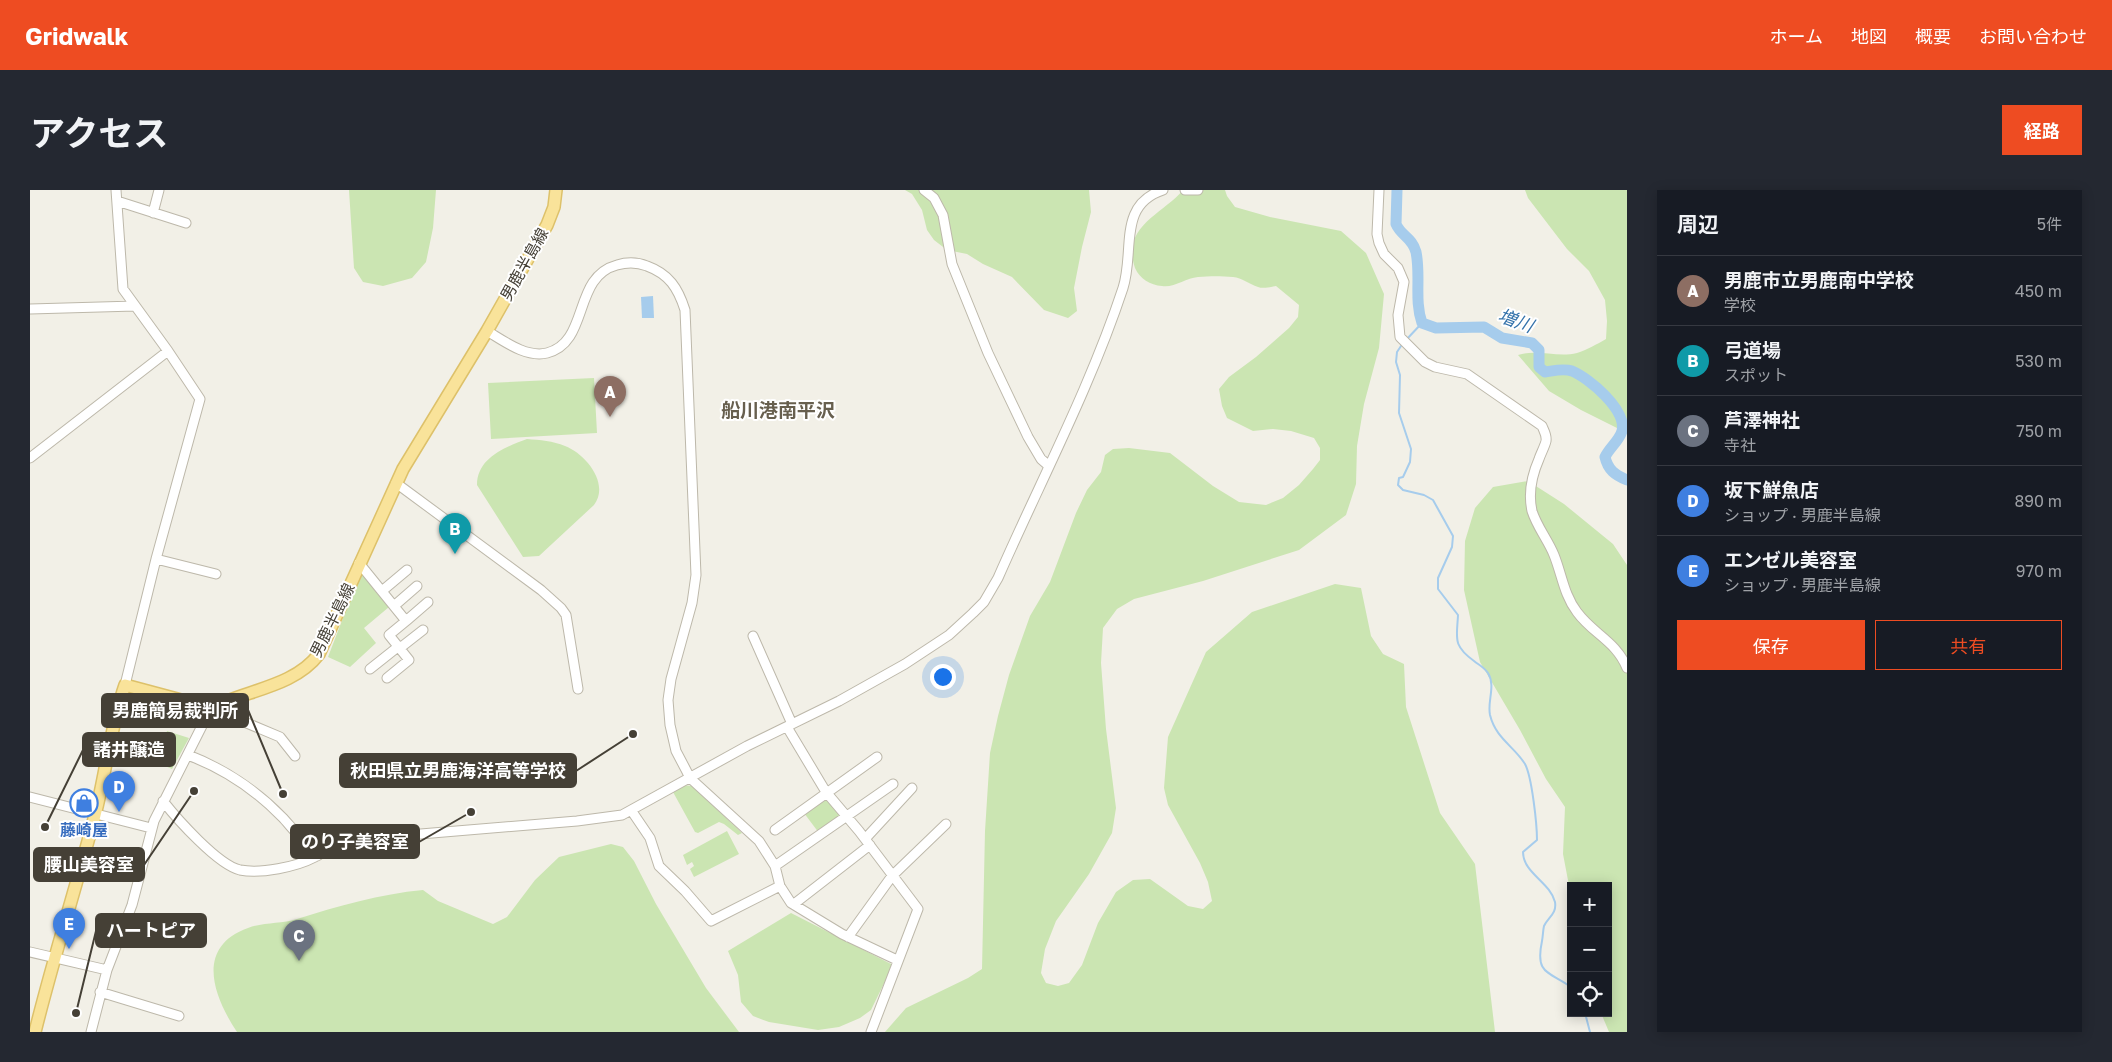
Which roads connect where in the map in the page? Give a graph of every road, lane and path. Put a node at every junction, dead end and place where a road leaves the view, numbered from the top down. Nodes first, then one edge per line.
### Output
1 (116, 190) edge
2 (159, 190) edge
3 (556, 190) edge
4 (924, 190) edge
5 (1164, 190) edge
6 (1185, 190) edge
7 (1198, 190) edge
8 (1379, 190) edge
9 (117, 201) junction
10 (153, 213) junction
11 (186, 223) dead end
12 (135, 306) junction
13 (30, 309) edge
14 (487, 331) junction
15 (168, 352) junction
16 (30, 458) edge
17 (1049, 466) junction
18 (396, 483) junction
19 (156, 559) junction
20 (359, 563) junction
21 (407, 570) dead end
22 (216, 574) dead end
23 (417, 586) dead end
24 (382, 591) junction
25 (428, 602) dead end
26 (394, 606) junction
27 (406, 621) junction
28 (423, 630) dead end
29 (753, 636) dead end
30 (399, 647) junction
31 (1627, 668) edge
32 (370, 669) dead end
33 (387, 678) dead end
34 (125, 685) junction
35 (578, 689) dead end
36 (211, 708) junction
37 (790, 725) junction
38 (188, 755) junction
39 (295, 756) dead end
40 (877, 757) dead end
41 (690, 778) junction
42 (892, 784) dead end
43 (912, 788) dead end
44 (826, 792) junction
45 (30, 797) edge
46 (163, 801) junction
47 (631, 810) junction
48 (95, 814) junction
49 (846, 816) junction
50 (946, 824) dead end
51 (151, 828) junction
52 (775, 830) dead end
53 (867, 842) junction
54 (322, 852) junction
55 (775, 866) junction
56 (892, 876) junction
57 (780, 886) junction
58 (794, 904) junction
59 (848, 937) junction
60 (30, 952) edge
61 (54, 957) junction
62 (897, 960) junction
63 (107, 970) junction
64 (100, 992) junction
65 (179, 1016) dead end
66 (34, 1032) edge
67 (92, 1032) edge
68 (871, 1032) edge

1 - 9 street
2 - 10 street
3 - 14 main road, 男鹿半島線
4 - 17 street
5 - 17 street
6 - 7 street
8 - 31 street
9 - 10 street
9 - 12 street
10 - 11 street
12 - 13 street
12 - 15 street
14 - 18 main road, 男鹿半島線
14 - 41 street
15 - 16 street
15 - 19 street
17 - 37 street
18 - 20 main road, 男鹿半島線
18 - 35 street
19 - 22 street
19 - 34 street
20 - 24 street
20 - 36 main road, 男鹿半島線
21 - 24 street
23 - 26 street
24 - 26 street
25 - 27 street
26 - 27 street
27 - 30 street
28 - 30 street
29 - 37 street
30 - 32 street
30 - 33 street
34 - 36 main road
34 - 48 main road
36 - 38 street
36 - 39 street
37 - 41 street
37 - 44 street
38 - 46 street
38 - 54 street
40 - 44 street
41 - 47 street
41 - 55 street
42 - 49 street
43 - 53 street
44 - 49 street
44 - 52 street
45 - 48 street
46 - 51 street
46 - 54 street
47 - 54 street
47 - 57 street
48 - 51 street
48 - 61 main road
49 - 53 street
49 - 55 street
50 - 56 street
51 - 63 street
53 - 56 street
53 - 58 street
55 - 57 street
56 - 59 street
56 - 62 street
57 - 58 street
58 - 59 street
59 - 62 street
60 - 61 street
61 - 63 street
61 - 66 main road
62 - 68 street
63 - 64 street
64 - 65 street
64 - 67 street

